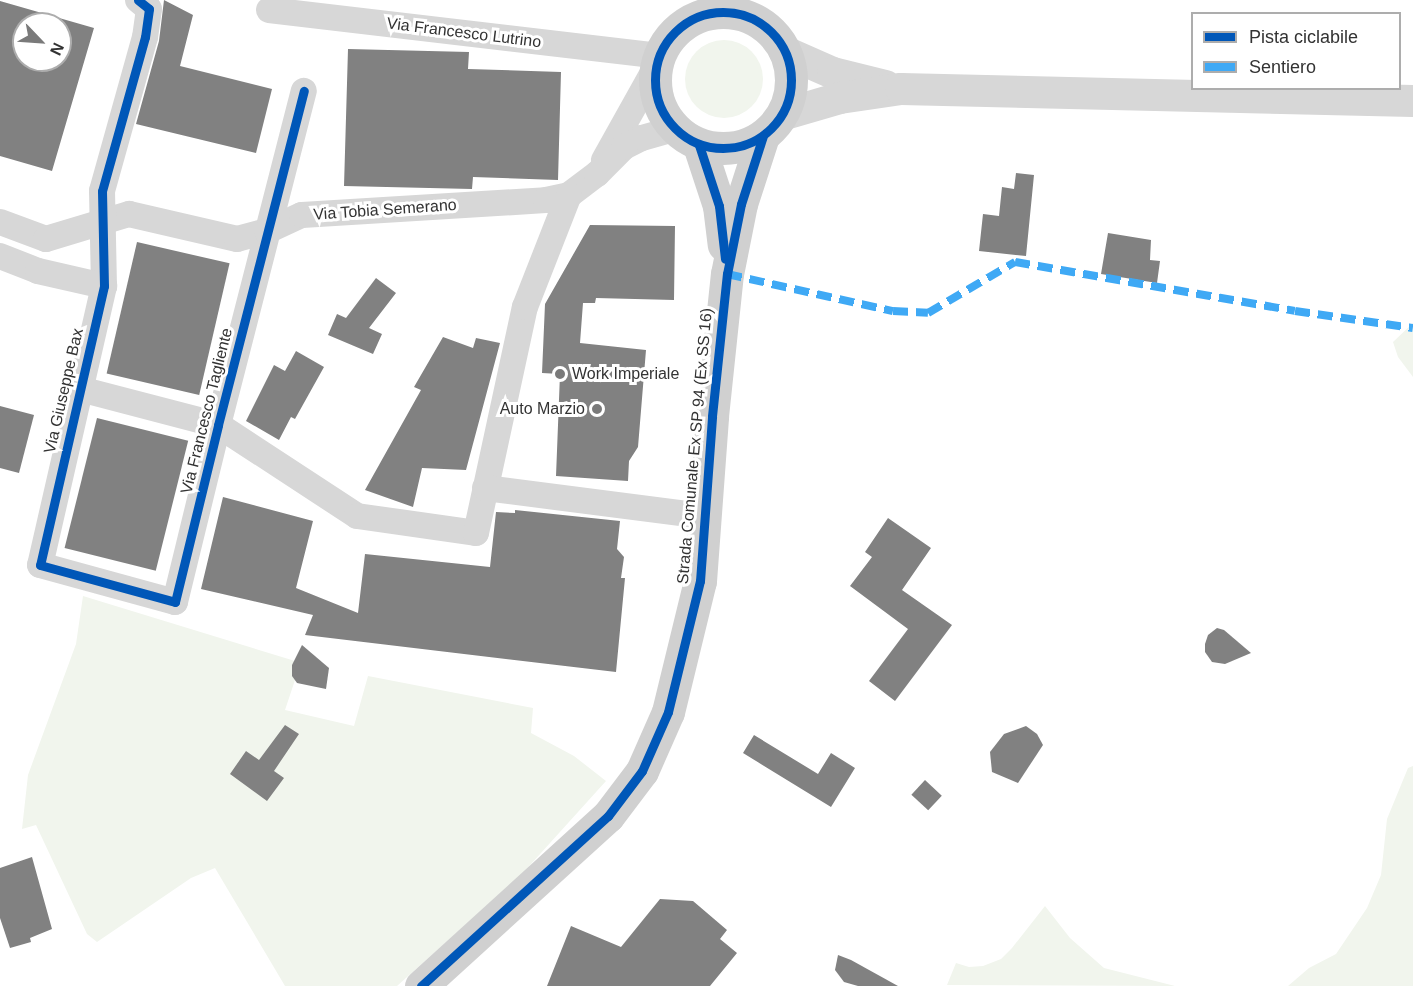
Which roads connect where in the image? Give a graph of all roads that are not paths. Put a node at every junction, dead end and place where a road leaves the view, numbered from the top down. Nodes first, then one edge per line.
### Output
1 (138, 0) edge
2 (705, 8) edge
3 (269, 10) dead end
4 (753, 10) edge
5 (785, 52) junction
6 (657, 61) junction
7 (901, 89) junction
8 (304, 91) dead end
9 (1413, 101) edge
10 (772, 125) junction
11 (687, 137) junction
12 (597, 174) junction
13 (569, 195) junction
14 (0, 222) edge
15 (104, 222) junction
16 (267, 231) junction
17 (0, 256) edge
18 (727, 274) junction
19 (104, 286) junction
20 (80, 389) junction
21 (218, 425) junction
22 (485, 488) junction
23 (704, 516) junction
24 (40, 565) joint
25 (421, 986) edge

1 - 15 street, Via Giuseppe Bax
2 - 4 main road
2 - 6 main road
3 - 6 street, Via Francesco Lutrino
4 - 5 main road
5 - 7 street
5 - 10 main road
6 - 11 main road
6 - 12 street, Via Tobia Semerano
7 - 9 street
7 - 10 street
8 - 16 street, Via Francesco Tagliente
10 - 11 main road
10 - 18 main road, Strada Comunale Ex SP 94 (Ex SS 16)
11 - 12 street, Via Tobia Semerano
11 - 18 main road, Strada Comunale Ex SP 94 (Ex SS 16)
12 - 13 street, Via Tobia Semerano
13 - 16 street, Via Tobia Semerano
13 - 22 street
14 - 15 street, Via Tobia Semerano
15 - 16 street, Via Tobia Semerano
15 - 19 street, Via Giuseppe Bax
16 - 21 street, Via Francesco Tagliente
17 - 19 street
18 - 23 main road, Strada Comunale Ex SP 94 (Ex SS 16)
19 - 20 street, Via Giuseppe Bax
20 - 21 street, Via Giuseppe Bax
20 - 24 street, Via Giuseppe Bax
21 - 22 street, Via Giuseppe Bax
21 - 24 street, Via Francesco Tagliente
22 - 23 street
23 - 25 main road, Strada Comunale Ex SP 94 (Ex SS 16)

